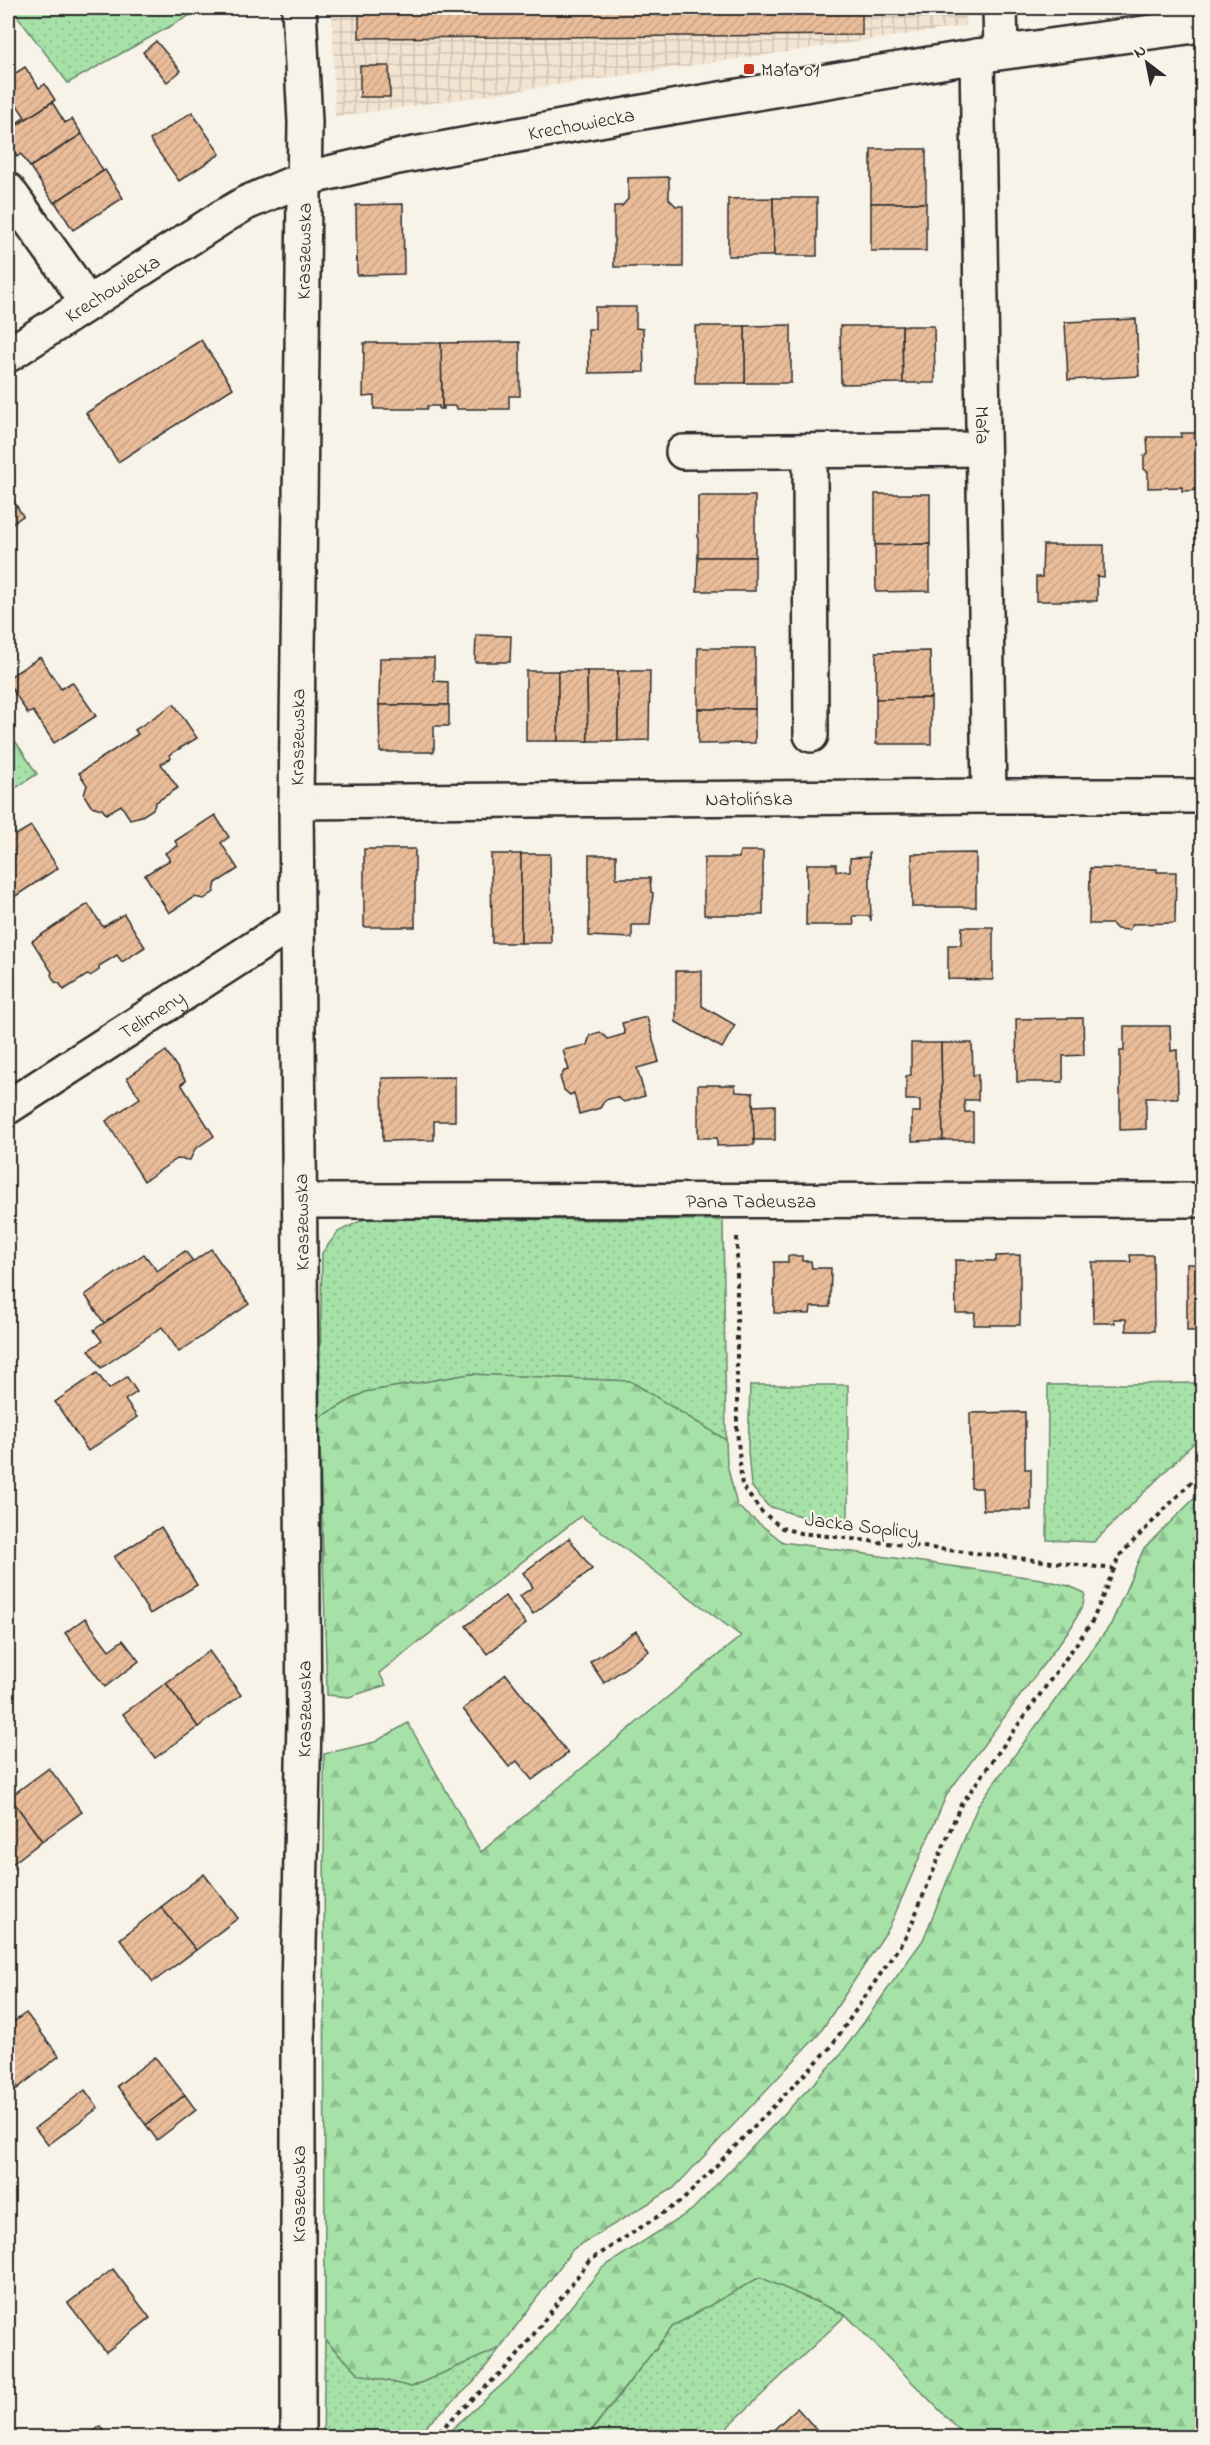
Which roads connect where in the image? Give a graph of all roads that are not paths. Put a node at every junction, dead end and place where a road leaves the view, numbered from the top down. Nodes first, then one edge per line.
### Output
1 (299, 8) edge
2 (1000, 8) edge
3 (1203, 25) edge
4 (989, 54) junction
5 (303, 178) junction
6 (8, 190) edge
7 (87, 304) junction
8 (8, 355) edge
9 (983, 449) junction
10 (810, 451) junction
11 (682, 452) dead end
12 (811, 735) dead end
13 (989, 796) junction
14 (1203, 796) edge
15 (296, 802) junction
16 (296, 921) junction
17 (8, 1107) edge
18 (1203, 1200) edge
19 (301, 1201) junction
20 (298, 2438) edge

1 - 5 street, Kraszewska
2 - 4 street, Mała
3 - 4 street, Krechowiecka
4 - 5 street, Krechowiecka
4 - 9 street, Mała
5 - 7 street, Krechowiecka
5 - 15 street, Kraszewska
6 - 7 street
7 - 8 street, Krechowiecka
9 - 10 street
9 - 13 street, Mała
10 - 11 street
10 - 12 street
13 - 14 street, Natolińska
13 - 15 street, Natolińska
15 - 16 street, Kraszewska
16 - 17 street, Telimeny
16 - 19 street, Kraszewska
18 - 19 street, Pana Tadeusza
19 - 20 street, Kraszewska

